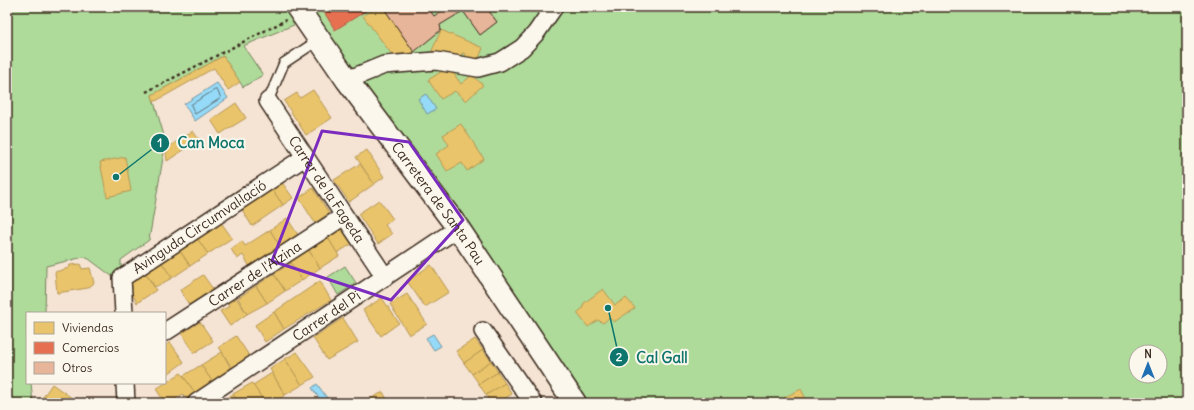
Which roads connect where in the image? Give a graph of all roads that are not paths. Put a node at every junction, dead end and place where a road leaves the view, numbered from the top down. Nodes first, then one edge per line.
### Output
1 (554, 7) edge
2 (298, 9) edge
3 (320, 39) junction
4 (347, 80) junction
5 (268, 101) joint
6 (305, 157) junction
7 (344, 216) junction
8 (458, 228) junction
9 (386, 277) junction
10 (124, 312) edge
11 (166, 331) edge
12 (483, 331) dead end
13 (125, 384) edge
14 (126, 403) edge
15 (196, 403) edge
16 (533, 403) edge
17 (575, 403) edge

1 - 4 street
2 - 3 main road, Carretera de Santa Pau
3 - 4 main road, Carretera de Santa Pau
3 - 5 lane
4 - 8 main road, Carretera de Santa Pau
5 - 6 street, Carrer de la Fageda
6 - 7 street, Carrer de la Fageda
6 - 10 street, Avinguda Circumval·lació
7 - 9 street, Carrer de la Fageda
7 - 11 street, Carrer de l'Alzina
8 - 9 street, Carrer del Pi
8 - 17 main road, Carretera de Santa Pau
9 - 15 street, Carrer del Pi
12 - 16 street
13 - 14 street

